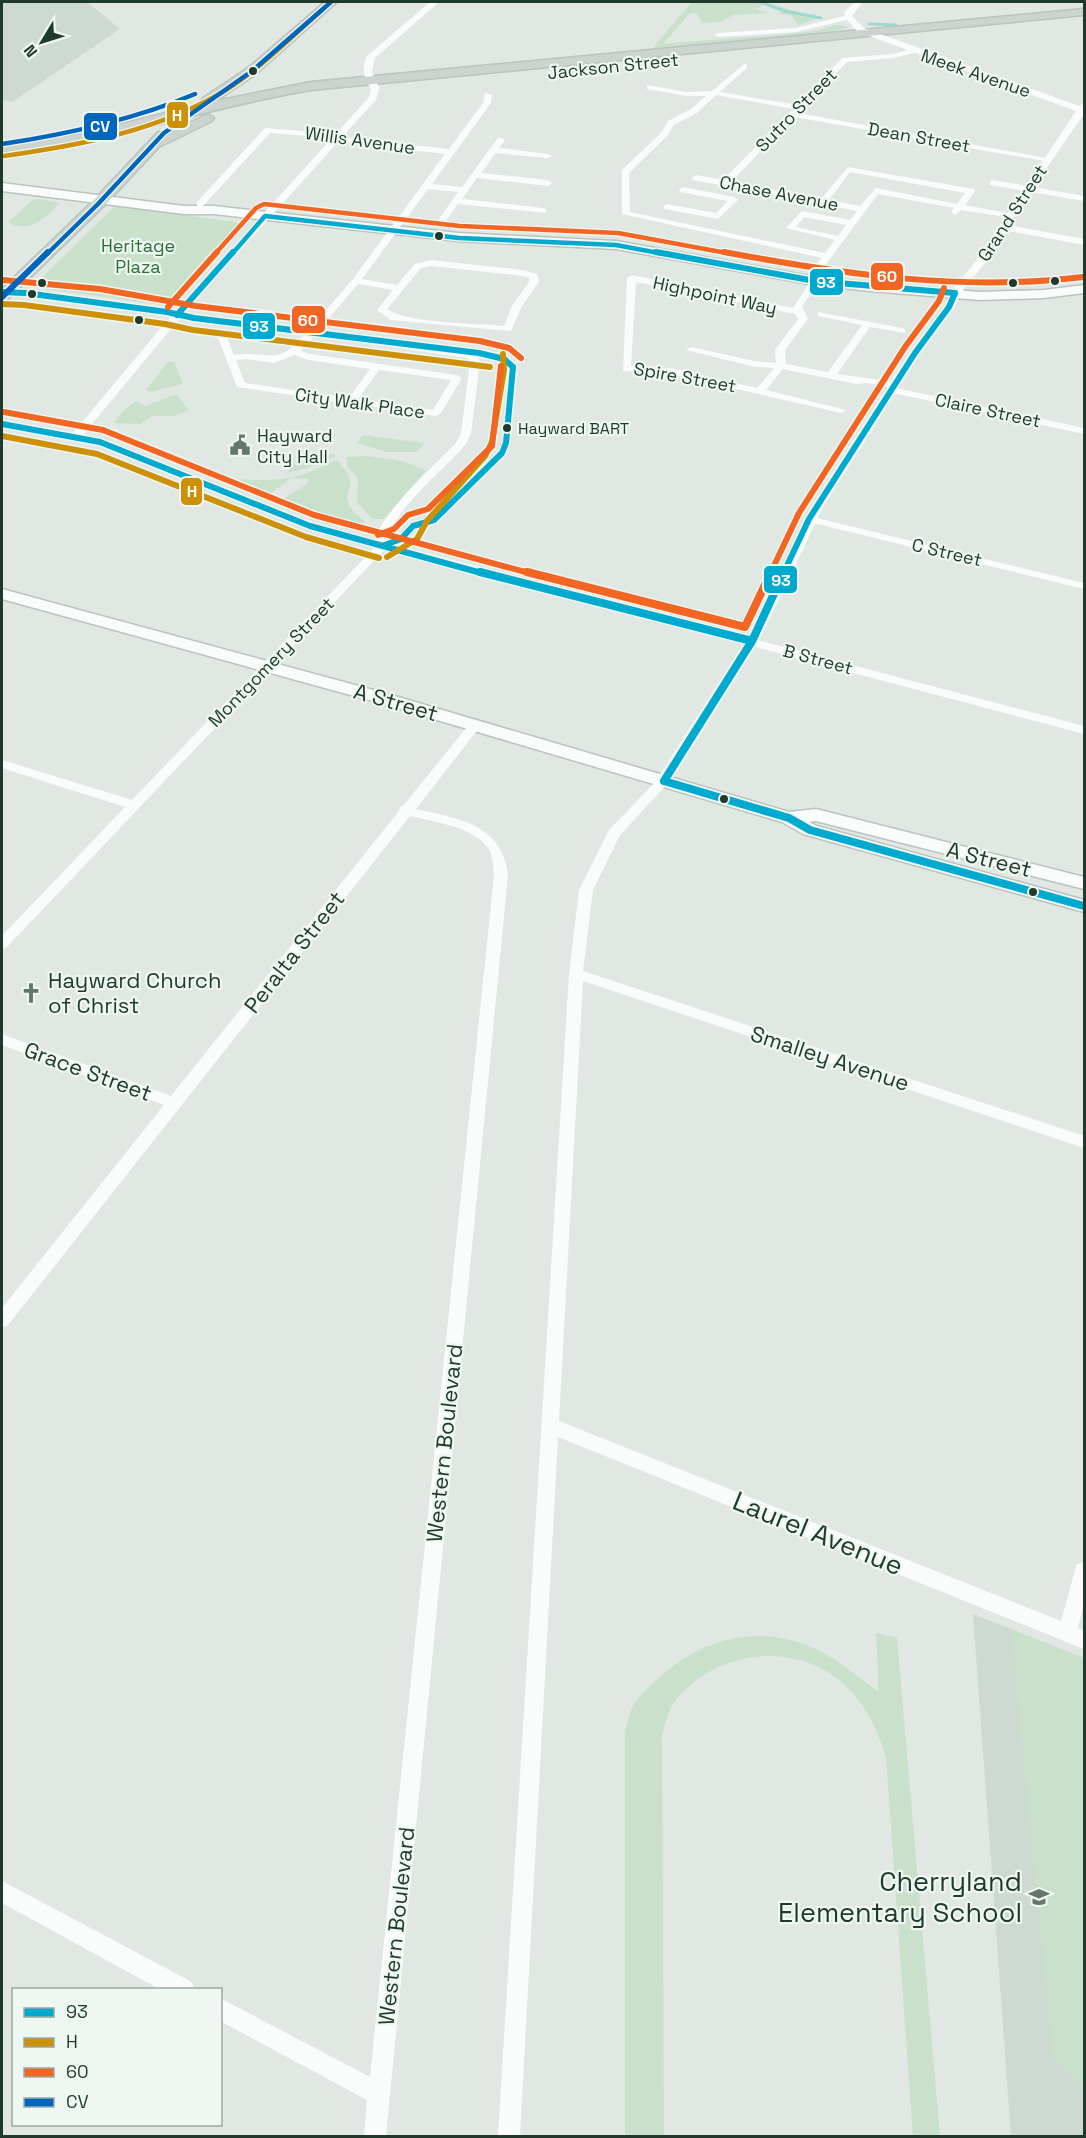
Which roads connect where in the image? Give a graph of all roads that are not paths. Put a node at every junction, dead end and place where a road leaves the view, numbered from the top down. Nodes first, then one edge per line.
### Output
1 (314, 2) edge
2 (332, 2) edge
3 (435, 2) edge
4 (859, 2) edge
5 (1084, 12) edge
6 (848, 17) junction
7 (1080, 23) edge
8 (868, 33) junction
9 (718, 35) dead end
10 (884, 39) junction
11 (912, 51) junction
12 (744, 66) dead end
13 (240, 79) junction
14 (373, 85) junction
15 (650, 87) dead end
16 (283, 90) junction
17 (715, 93) junction
18 (488, 95) dead end
19 (798, 107) junction
20 (1084, 109) edge
21 (193, 111) junction
22 (792, 114) junction
23 (338, 137) junction
24 (501, 140) dead end
25 (2, 144) edge
26 (151, 146) junction
27 (494, 150) junction
28 (2, 152) edge
29 (452, 152) junction
30 (548, 156) dead end
31 (1047, 160) junction
32 (476, 175) junction
33 (548, 183) dead end
34 (724, 183) junction
35 (993, 183) dead end
36 (97, 184) dead end
37 (425, 186) junction
38 (2, 187) edge
39 (1027, 189) junction
40 (464, 190) junction
41 (683, 190) junction
42 (107, 194) junction
43 (1084, 200) edge
44 (456, 201) junction
45 (823, 202) junction
46 (200, 204) junction
47 (960, 206) junction
48 (668, 207) junction
49 (862, 209) junction
50 (214, 210) junction
51 (543, 211) dead end
52 (953, 215) dead end
53 (266, 216) junction
54 (1010, 216) junction
55 (650, 220) junction
56 (440, 223) dead end
57 (851, 223) junction
58 (1002, 227) junction
59 (393, 231) junction
60 (840, 239) junction
61 (1084, 242) edge
62 (632, 278) joint
63 (1084, 280) edge
64 (356, 281) junction
65 (822, 281) junction
66 (398, 288) junction
67 (1084, 289) edge
68 (955, 293) junction
69 (3, 294) edge
70 (798, 312) junction
71 (821, 314) dead end
72 (177, 315) junction
73 (868, 324) junction
74 (902, 331) dead end
75 (310, 332) junction
76 (222, 335) dead end
77 (691, 350) dead end
78 (295, 352) junction
79 (230, 358) junction
80 (781, 366) junction
81 (376, 367) junction
82 (831, 375) junction
83 (892, 389) junction
84 (759, 391) junction
85 (351, 402) junction
86 (841, 410) dead end
87 (2, 424) edge
88 (1084, 431) edge
89 (76, 436) junction
90 (809, 519) junction
91 (382, 546) junction
92 (1084, 586) edge
93 (2, 594) edge
94 (752, 641) junction
95 (266, 667) junction
96 (475, 725) junction
97 (1084, 730) edge
98 (2, 764) edge
99 (664, 781) junction
100 (133, 805) junction
101 (405, 810) junction
102 (789, 818) junction
103 (1084, 883) edge
104 (1084, 906) edge
105 (2, 945) edge
106 (576, 974) junction
107 (2, 1039) edge
108 (174, 1103) junction
109 (1084, 1142) edge
110 (2, 1320) edge
111 (551, 1426) junction
112 (1084, 1570) edge
113 (1076, 1636) edge
114 (2, 1892) edge
115 (182, 1988) edge
116 (222, 2010) edge
117 (379, 2094) junction
118 (375, 2136) edge
119 (509, 2136) edge

1 - 25 main road
2 - 13 main road
3 - 14 street
4 - 6 street
5 - 8 main road, Jackson Street
6 - 8 street, Meek Avenue
6 - 9 street
7 - 10 main road, Jackson Street
8 - 10 street, Meek Avenue
8 - 14 main road, Jackson Street
10 - 11 street, Meek Avenue
10 - 14 main road, Jackson Street
11 - 19 street, Sutro Street
11 - 20 street, Meek Avenue
12 - 17 street
13 - 16 main road
13 - 21 main road
14 - 16 main road, Jackson Street
14 - 23 street
14 - 26 main road, Jackson Street
15 - 17 street
16 - 21 main road, Jackson Street
17 - 19 street
17 - 55 street
18 - 29 street
19 - 22 street, Sutro Street
20 - 31 street, Grand Street
21 - 26 main road
21 - 28 main road, Jackson Street
22 - 31 street, Dean Street
22 - 34 street, Sutro Street
23 - 29 street, Willis Avenue
23 - 46 street, Willis Avenue
23 - 53 street
24 - 27 street
26 - 42 main road
27 - 30 street
27 - 32 street
29 - 37 street
31 - 39 street, Grand Street
32 - 33 street
32 - 40 street
34 - 41 street, Chase Avenue
34 - 45 street, Chase Avenue
35 - 39 street
36 - 42 main road
37 - 40 street
37 - 59 street
38 - 42 main road
39 - 43 street
39 - 54 street, Grand Street
40 - 44 street
41 - 48 street
41 - 48 street
42 - 46 main road
42 - 50 main road
42 - 69 main road
44 - 51 street
44 - 56 street
45 - 47 street
45 - 49 street, Chase Avenue
46 - 50 main road
47 - 49 street
47 - 52 street
47 - 54 street
48 - 55 street
49 - 57 street
50 - 53 main road
53 - 59 main road
53 - 72 street
54 - 58 street, Grand Street
55 - 60 street
57 - 60 street
57 - 60 street
58 - 61 street
58 - 68 street, Grand Street
59 - 64 street
59 - 65 main road
62 - 70 street, Highpoint Way
62 - 84 street, Spire Street
63 - 68 main road
64 - 66 street
64 - 75 street
65 - 68 main road
65 - 70 street
66 - 66 street
67 - 68 main road
68 - 83 street, Grand Street
69 - 72 street
70 - 80 street
71 - 73 street
72 - 75 street
72 - 89 street
73 - 74 street
73 - 82 street
75 - 78 street
75 - 91 street, Montgomery Street
76 - 79 street, City Walk Place
77 - 80 street, Claire Street
78 - 79 street
78 - 81 street, City Walk Place
79 - 85 street, City Walk Place
80 - 82 street, Claire Street
80 - 84 street
81 - 85 street
81 - 85 street, City Walk Place
82 - 83 street, Claire Street
83 - 88 street, Claire Street
83 - 90 street, Grand Street
84 - 86 street
87 - 89 street, B Street
89 - 91 street, B Street
90 - 92 street, C Street
90 - 94 street, Grand Street
91 - 94 street, B Street
91 - 95 street, Montgomery Street
93 - 95 main road, A Street
94 - 97 street, B Street
94 - 99 street, Grand Street
95 - 96 main road, A Street
95 - 100 street, Montgomery Street
96 - 99 main road, A Street
96 - 101 street, Peralta Street
98 - 100 street
99 - 102 main road, A Street
99 - 106 street
100 - 105 street, Montgomery Street
101 - 108 street, Peralta Street
101 - 117 street, Western Boulevard
102 - 103 main road, A Street
102 - 104 main road, A Street
106 - 109 street, Smalley Avenue
106 - 111 street
107 - 108 street, Grace Street
108 - 110 street, Peralta Street
111 - 113 street, Laurel Avenue
111 - 119 street
112 - 113 street
114 - 115 street
116 - 117 street
117 - 118 street, Western Boulevard

